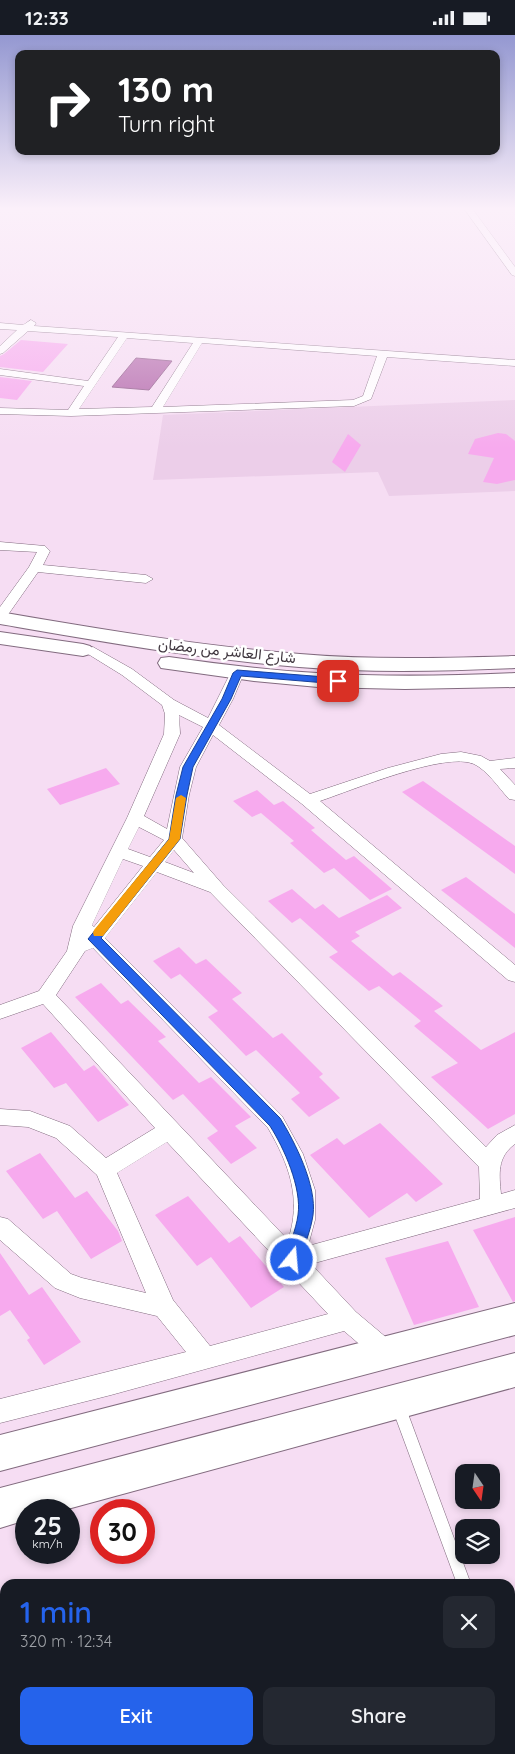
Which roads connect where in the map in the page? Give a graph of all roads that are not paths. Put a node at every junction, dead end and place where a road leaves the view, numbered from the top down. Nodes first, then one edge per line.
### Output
1 (0, 320) edge
2 (29, 325) junction
3 (0, 326) edge
4 (124, 336) junction
5 (198, 341) junction
6 (0, 351) edge
7 (384, 354) junction
8 (515, 355) edge
9 (515, 363) edge
10 (0, 372) edge
11 (91, 384) junction
12 (155, 410) junction
13 (0, 411) edge
14 (71, 413) junction
15 (0, 547) edge
16 (35, 568) junction
17 (146, 579) dead end
18 (0, 617) edge
19 (0, 638) edge
20 (93, 651) junction
21 (515, 662) edge
22 (237, 673) junction
23 (515, 680) edge
24 (169, 703) junction
25 (211, 726) junction
26 (515, 763) edge
27 (487, 766) junction
28 (515, 795) edge
29 (308, 800) junction
30 (135, 818) junction
31 (174, 839) junction
32 (118, 851) junction
33 (155, 864) junction
34 (217, 889) junction
35 (88, 933) junction
36 (515, 975) edge
37 (46, 996) junction
38 (0, 1012) edge
39 (0, 1117) edge
40 (169, 1129) junction
41 (515, 1133) edge
42 (488, 1163) junction
43 (105, 1170) junction
44 (515, 1199) edge
45 (491, 1204) junction
46 (0, 1226) edge
47 (292, 1260) junction
48 (164, 1307) junction
49 (348, 1319) junction
50 (515, 1319) edge
51 (386, 1352) junction
52 (204, 1357) junction
53 (515, 1370) edge
54 (397, 1403) junction
55 (0, 1411) edge
56 (0, 1453) edge
57 (0, 1508) edge
58 (462, 1579) edge

1 - 2 street
2 - 3 street
2 - 4 street
2 - 6 street
2 - 8 street
4 - 5 street
4 - 11 street
5 - 7 street
5 - 12 street
7 - 9 street
7 - 12 street
10 - 11 street
11 - 14 street
12 - 14 street
13 - 14 street
15 - 16 street
16 - 17 street
16 - 18 street
18 - 21 main road, شارع العاشر من رمضان
19 - 20 main road, شارع العاشر من رمضان
20 - 22 main road, شارع العاشر من رمضان
20 - 24 street
22 - 23 main road, شارع العاشر من رمضان
22 - 25 street
24 - 25 street
24 - 30 street
25 - 29 street
25 - 31 street
26 - 27 street
27 - 28 street
27 - 29 street
29 - 36 street
30 - 31 street
30 - 32 street
31 - 33 street
31 - 34 street
32 - 33 street
32 - 35 street
33 - 34 street
33 - 35 street
34 - 42 street
35 - 37 street
35 - 47 street
37 - 38 street
37 - 40 street
39 - 43 street
40 - 43 street
40 - 47 street
41 - 42 street
42 - 45 street
43 - 48 street
44 - 45 street
45 - 47 street
46 - 48 street
47 - 49 street
48 - 52 street
49 - 51 street
49 - 52 street
50 - 51 main road
51 - 56 main road
52 - 55 street
53 - 54 main road
54 - 57 main road
54 - 58 lane

